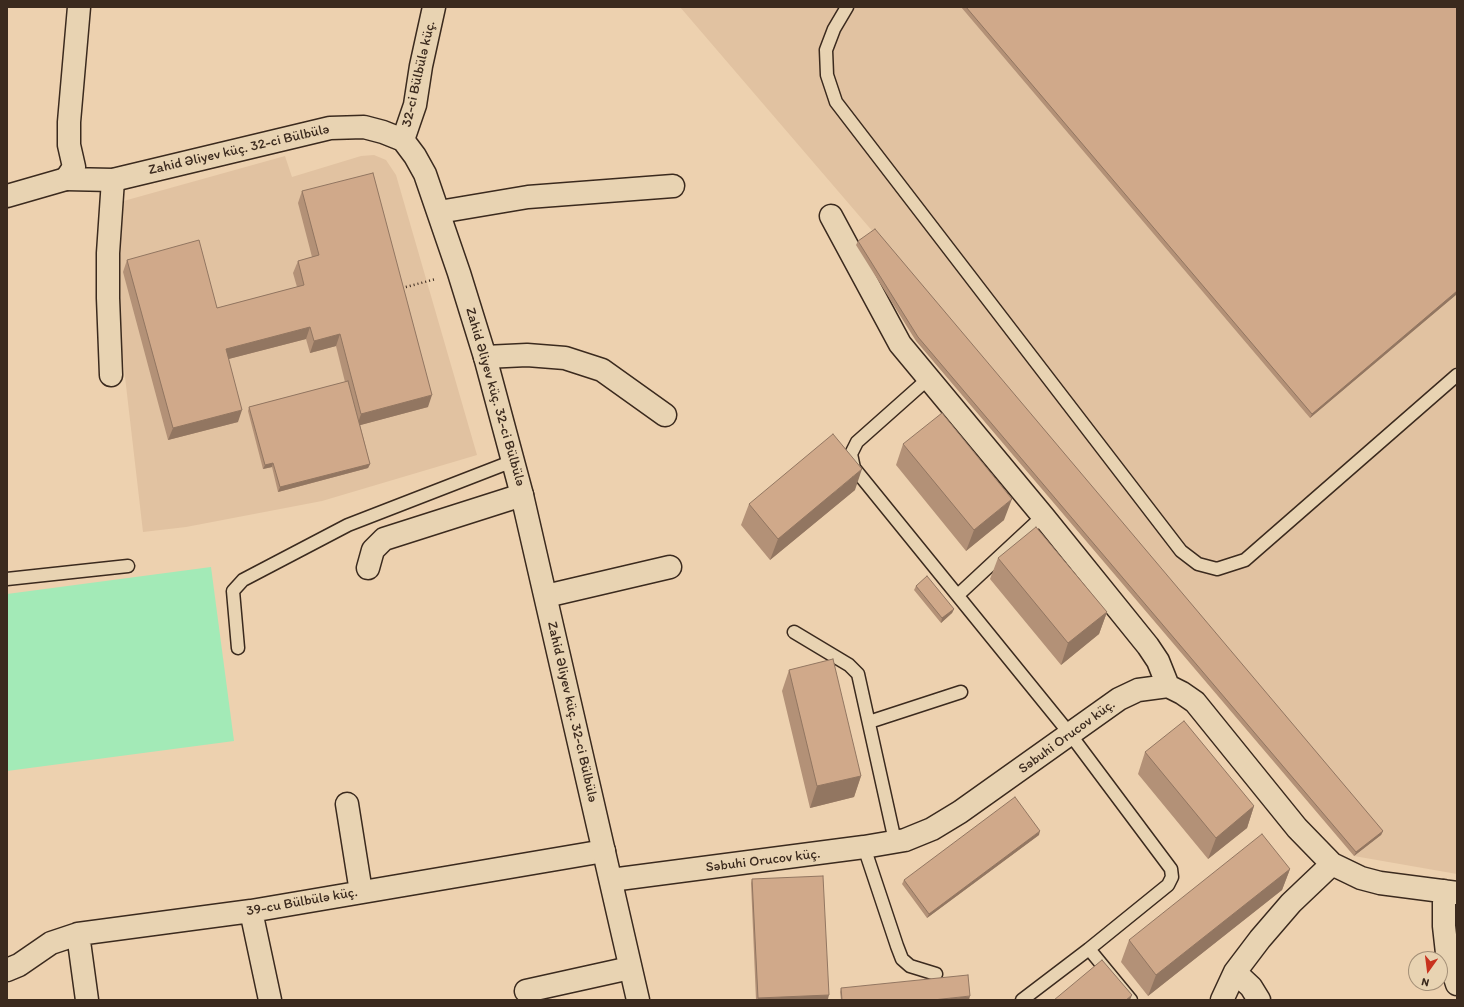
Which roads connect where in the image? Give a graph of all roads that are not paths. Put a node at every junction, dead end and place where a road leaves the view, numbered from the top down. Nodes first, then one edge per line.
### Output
1 (78, 7) edge
2 (434, 7) edge
3 (847, 7) edge
4 (403, 140) junction
5 (66, 179) junction
6 (113, 180) junction
7 (673, 186) dead end
8 (7, 196) edge
9 (439, 212) junction
10 (831, 216) dead end
11 (485, 356) junction
12 (111, 375) dead end
13 (1457, 375) edge
14 (929, 378) junction
15 (665, 415) dead end
16 (512, 461) junction
17 (522, 495) junction
18 (1043, 516) junction
19 (128, 566) dead end
20 (670, 566) dead end
21 (368, 568) dead end
22 (7, 579) edge
23 (958, 595) junction
24 (546, 596) junction
25 (794, 632) dead end
26 (238, 648) dead end
27 (1168, 686) junction
28 (961, 692) dead end
29 (869, 722) junction
30 (1070, 734) junction
31 (347, 804) dead end
32 (895, 842) junction
33 (864, 847) junction
34 (604, 851) junction
35 (1332, 864) junction
36 (611, 880) junction
37 (361, 892) junction
38 (1450, 892) edge
39 (251, 911) junction
40 (78, 934) junction
41 (1089, 949) junction
42 (630, 968) junction
43 (7, 970) edge
44 (1235, 972) junction
45 (936, 974) dead end
46 (1457, 984) edge
47 (526, 991) dead end
48 (87, 1000) edge
49 (270, 1000) edge
50 (638, 1000) edge
51 (1022, 1000) edge
52 (1130, 1000) edge
53 (1222, 1000) edge
54 (1259, 1000) edge

1 - 5 street
2 - 4 street, 32-ci Bülbülə küç.
3 - 13 lane
4 - 6 street, Zahid Əliyev küç. 32-ci Bülbülə
4 - 9 street, Zahid Əliyev küç. 32-ci Bülbülə
5 - 6 street, Zahid Əliyev küç. 32-ci Bülbülə
5 - 8 street, Zahid Əliyev küç. 32-ci Bülbülə
6 - 12 street
7 - 9 street
9 - 11 street, Zahid Əliyev küç. 32-ci Bülbülə
10 - 14 street
11 - 15 street
11 - 16 street, Zahid Əliyev küç. 32-ci Bülbülə
14 - 18 street
14 - 23 lane
16 - 17 street, Zahid Əliyev küç. 32-ci Bülbülə
16 - 26 lane
17 - 21 street
17 - 24 street, Zahid Əliyev küç. 32-ci Bülbülə
18 - 23 lane
18 - 27 street
19 - 22 lane
20 - 24 street
23 - 30 lane
24 - 34 street, Zahid Əliyev küç. 32-ci Bülbülə
25 - 29 lane
27 - 30 street, Səbuhi Orucov küç.
27 - 35 street
28 - 29 lane
29 - 32 lane
30 - 32 street, Səbuhi Orucov küç.
30 - 41 lane
31 - 37 street
32 - 33 street, Səbuhi Orucov küç.
33 - 36 street, Səbuhi Orucov küç.
33 - 45 lane
34 - 36 street, Zahid Əliyev küç. 32-ci Bülbülə
34 - 37 street, 39-cu Bülbülə küç.
35 - 38 street
35 - 44 street
36 - 42 street, Zahid Əliyev küç. 32-ci Bülbülə
37 - 39 street, 39-cu Bülbülə küç.
38 - 46 street
39 - 40 street, 39-cu Bülbülə küç.
39 - 49 street
40 - 43 street, 39-cu Bülbülə küç.
40 - 48 street
41 - 51 lane
41 - 52 lane
42 - 47 street
42 - 50 street, Zahid Əliyev küç. 32-ci Bülbülə
44 - 53 street
44 - 54 street

